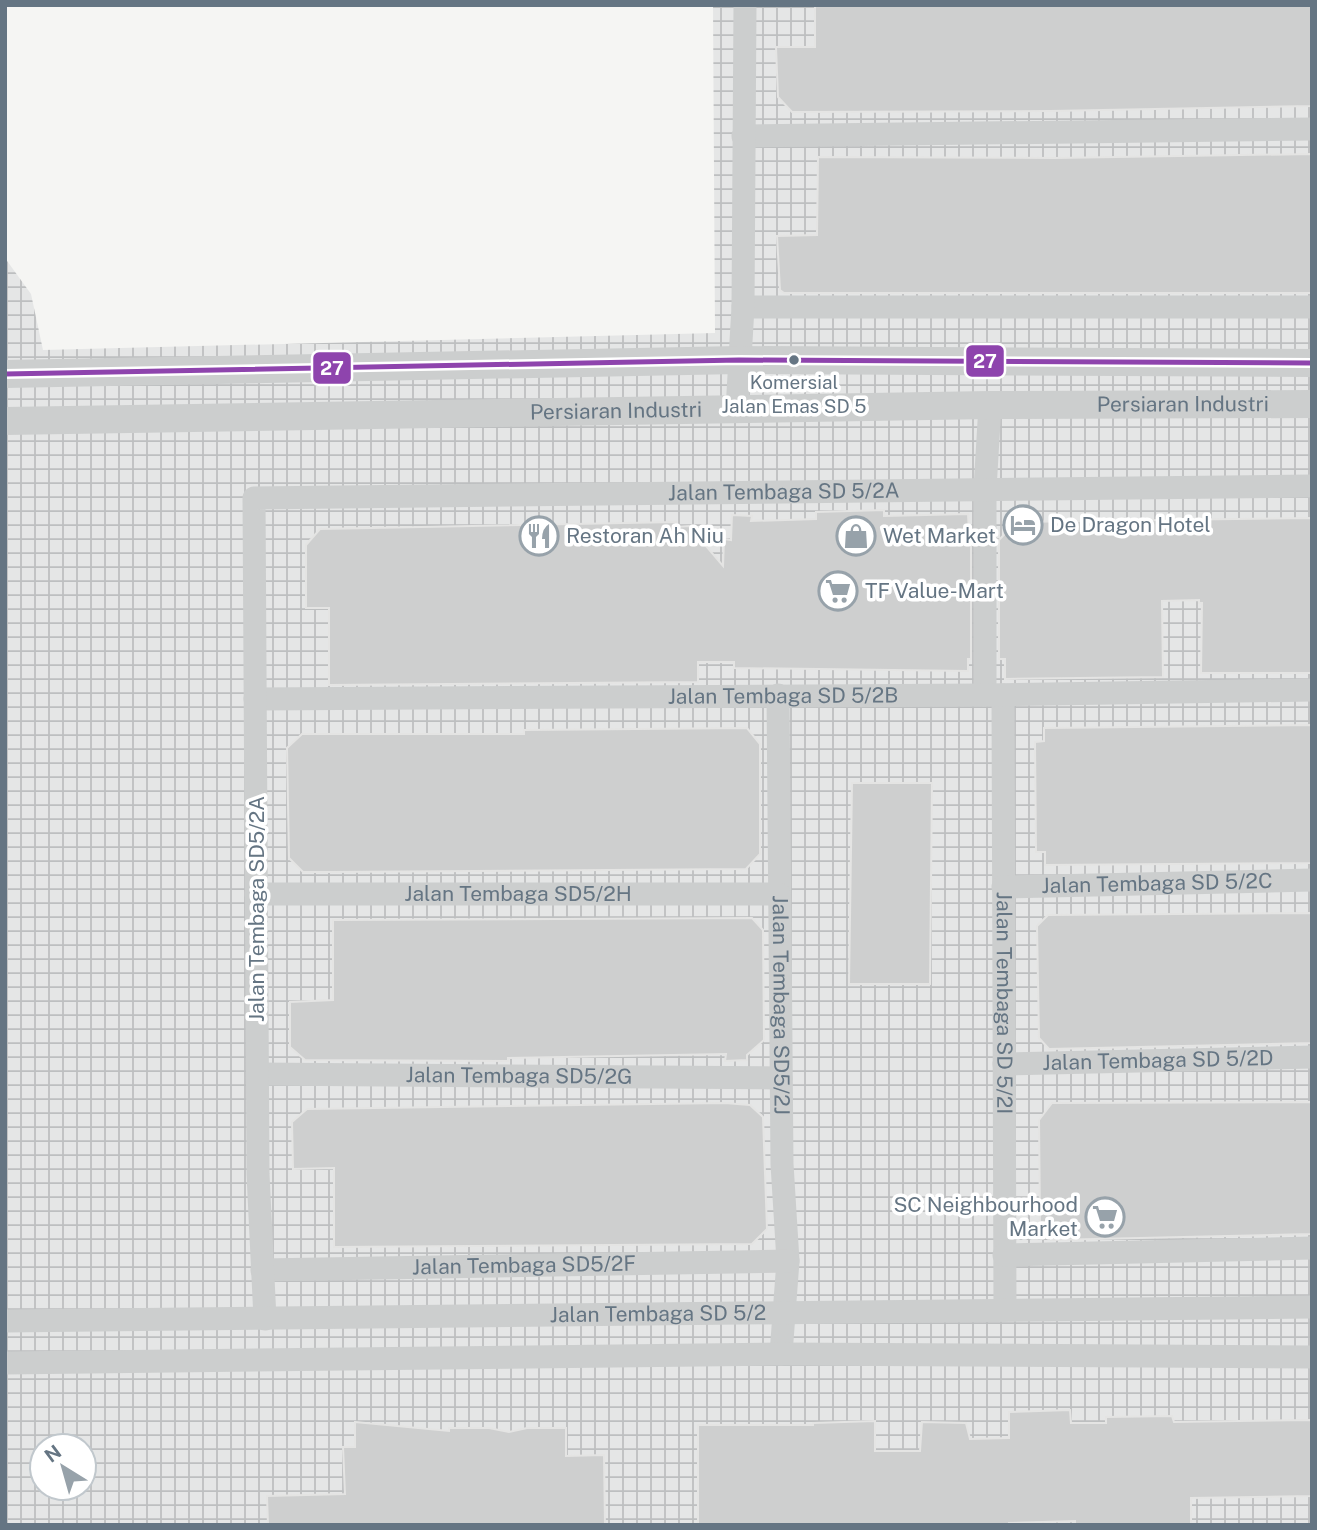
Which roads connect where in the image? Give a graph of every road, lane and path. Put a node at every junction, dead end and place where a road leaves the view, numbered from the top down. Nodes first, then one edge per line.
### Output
1 (745, 5) edge
2 (1312, 129) edge
3 (743, 136) junction
4 (743, 307) junction
5 (1312, 307) edge
6 (739, 360) junction
7 (1312, 363) edge
8 (5, 374) edge
9 (1312, 404) edge
10 (990, 405) junction
11 (737, 410) junction
12 (5, 421) edge
13 (1312, 486) edge
14 (985, 489) junction
15 (254, 498) joint
16 (1312, 690) edge
17 (778, 695) junction
18 (994, 695) junction
19 (255, 699) junction
20 (1312, 880) edge
21 (1003, 887) junction
22 (256, 894) junction
23 (779, 894) junction
24 (1312, 1057) edge
25 (1004, 1063) junction
26 (258, 1074) junction
27 (781, 1078) junction
28 (1312, 1248) edge
29 (1004, 1255) junction
30 (788, 1261) junction
31 (262, 1270) junction
32 (1312, 1307) edge
33 (1005, 1310) junction
34 (783, 1313) junction
35 (265, 1319) junction
36 (5, 1321) edge
37 (781, 1354) junction
38 (1312, 1357) edge
39 (5, 1363) edge

1 - 3 street
2 - 3 street
3 - 4 street
4 - 5 street
4 - 6 street
6 - 7 street, Persiaran Industri
6 - 8 street, Persiaran Industri
6 - 11 street
9 - 10 street, Persiaran Industri
10 - 11 street, Persiaran Industri
10 - 14 street, Jalan Tembaga SD 5/2I
11 - 12 street, Persiaran Industri
13 - 14 street, Jalan Tembaga SD 5/2A
14 - 15 street, Jalan Tembaga SD 5/2A
14 - 18 street, Jalan Tembaga SD 5/2I
15 - 19 street, Jalan Tembaga SD5/2A
16 - 18 street, Jalan Tembaga SD 5/2B
17 - 18 street, Jalan Tembaga SD 5/2B
17 - 19 street, Jalan Tembaga SD 5/2B
17 - 23 street, Jalan Tembaga SD5/2J
18 - 21 street, Jalan Tembaga SD 5/2I
19 - 22 street, Jalan Tembaga SD5/2A
20 - 21 street, Jalan Tembaga SD 5/2C
21 - 25 street, Jalan Tembaga SD 5/2I
22 - 23 street, Jalan Tembaga SD5/2H
22 - 26 street, Jalan Tembaga SD5/2A
23 - 27 street, Jalan Tembaga SD5/2J
24 - 25 street, Jalan Tembaga SD 5/2D
25 - 29 street, Jalan Tembaga SD 5/2I
26 - 27 street, Jalan Tembaga SD5/2G
26 - 31 street, Jalan Tembaga SD5/2A
27 - 30 street, Jalan Tembaga SD5/2J
28 - 29 street
29 - 33 street, Jalan Tembaga SD 5/2I
30 - 31 street, Jalan Tembaga SD5/2F
30 - 34 street, Jalan Tembaga SD5/2J
31 - 35 street, Jalan Tembaga SD5/2A
32 - 33 street, Jalan Tembaga SD 5/2
33 - 34 street, Jalan Tembaga SD 5/2
34 - 35 street, Jalan Tembaga SD 5/2
34 - 37 street, Jalan Tembaga SD5/2J
35 - 36 street, Jalan Tembaga SD 5/2
37 - 38 street, Jalan Tembaga SD 5/2
37 - 39 street, Jalan Tembaga SD 5/2

